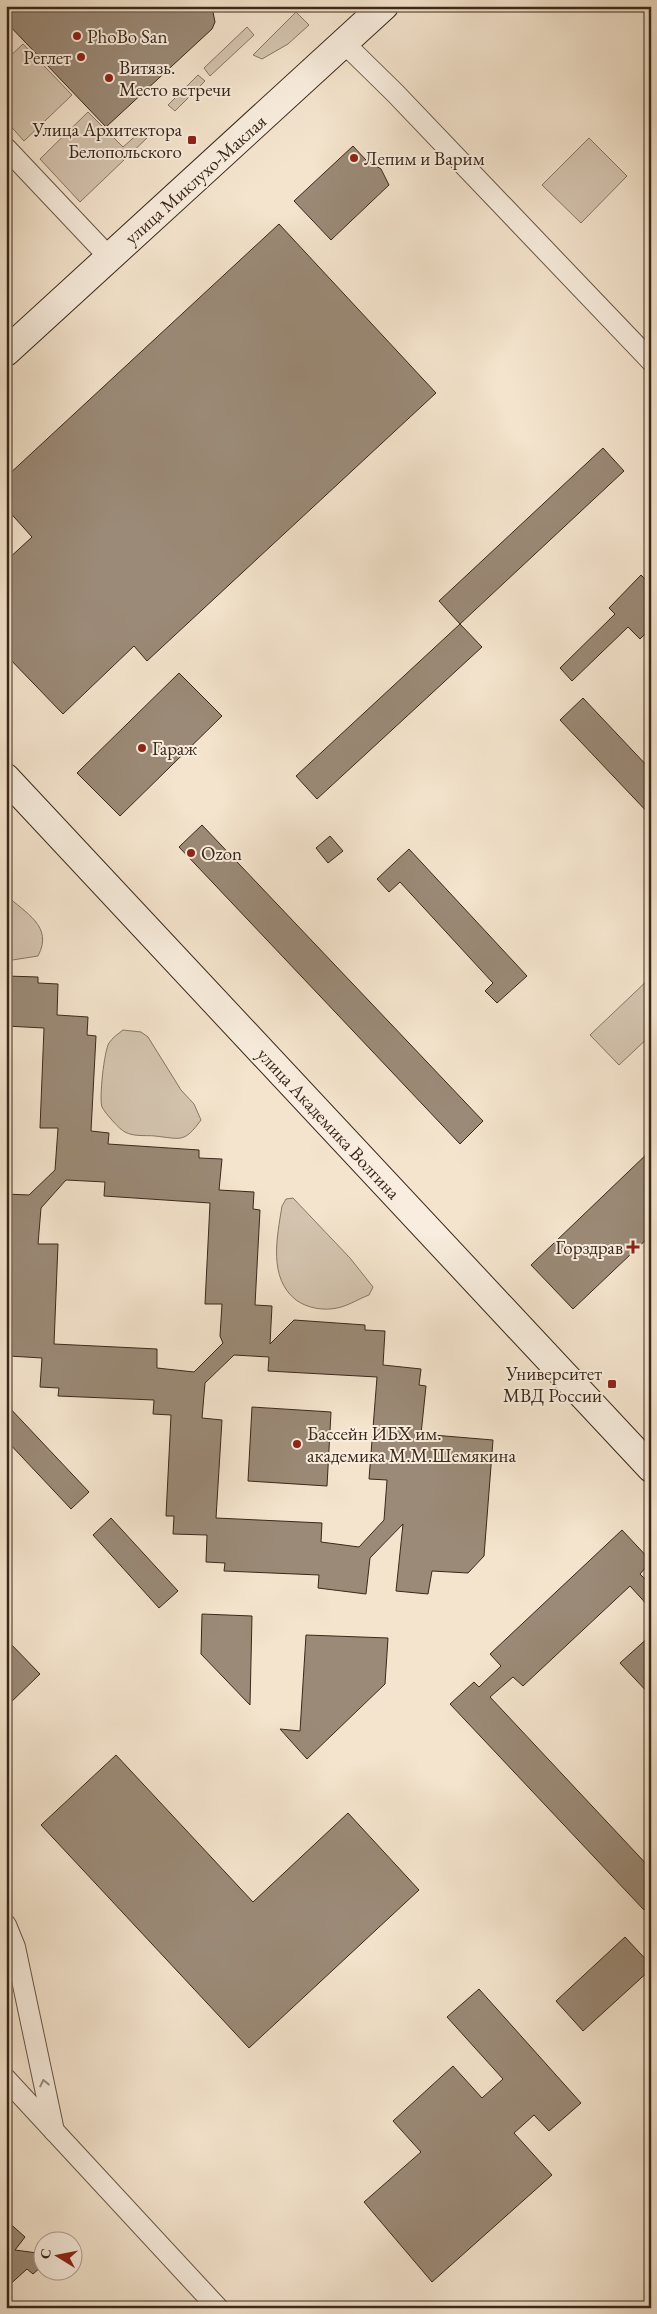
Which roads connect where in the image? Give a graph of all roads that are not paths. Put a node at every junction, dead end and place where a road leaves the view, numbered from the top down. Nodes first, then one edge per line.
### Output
1 (384, 6) edge
2 (344, 43) junction
3 (6, 148) edge
4 (109, 257) junction
5 (6, 352) edge
6 (651, 362) edge
7 (6, 778) edge
8 (651, 1468) edge
9 (6, 1925) edge
10 (6, 2079) edge
11 (54, 2131) junction
12 (218, 2308) edge

1 - 2 street, улица Миклухо-Маклая
2 - 4 street, улица Миклухо-Маклая
2 - 6 street
3 - 4 street
4 - 5 street, улица Миклухо-Маклая
7 - 8 street, улица Академика Волгина
11 -> 9 street
10 - 11 street
11 - 12 street

